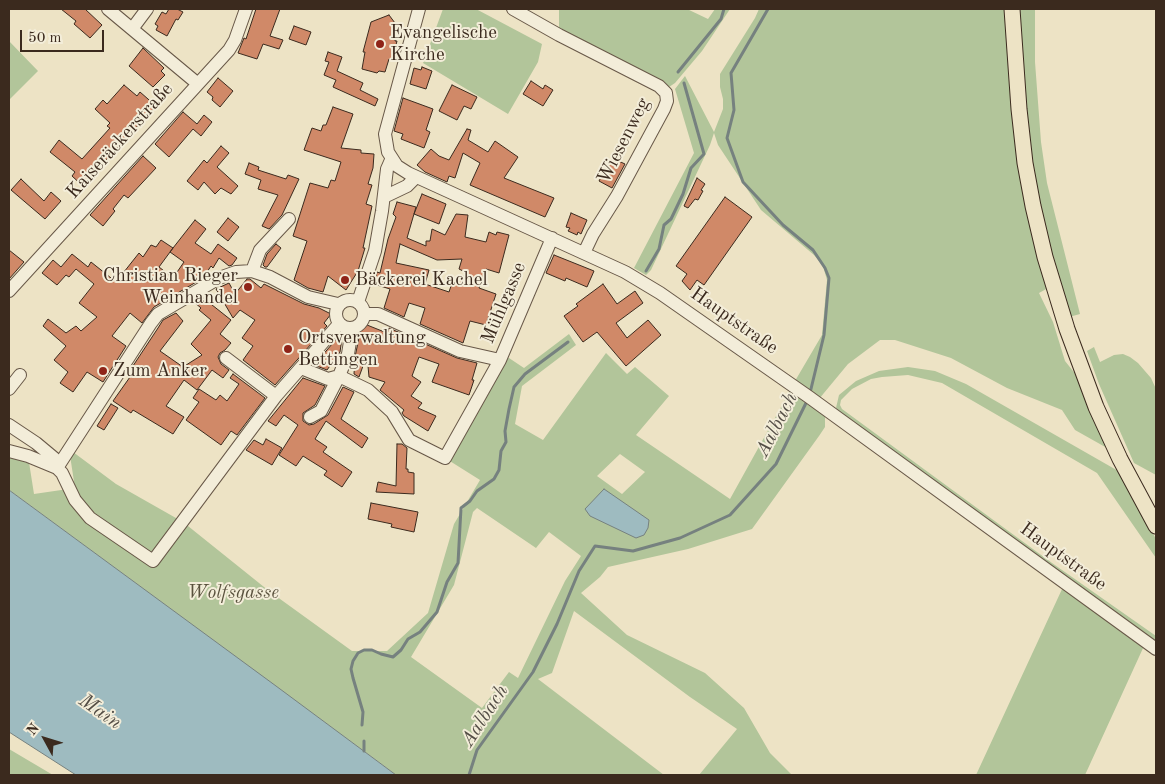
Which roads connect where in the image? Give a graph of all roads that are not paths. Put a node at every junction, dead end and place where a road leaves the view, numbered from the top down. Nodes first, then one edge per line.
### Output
1 (108, 9) edge
2 (147, 9) edge
3 (246, 9) edge
4 (419, 9) edge
5 (513, 9) edge
6 (1012, 9) edge
7 (132, 29) junction
8 (198, 84) junction
9 (391, 160) junction
10 (416, 177) junction
11 (384, 197) junction
12 (289, 219) dead end
13 (552, 238) junction
14 (584, 252) junction
15 (252, 271) junction
16 (9, 291) edge
17 (358, 302) junction
18 (338, 304) junction
19 (364, 314) junction
20 (339, 324) junction
21 (352, 329) junction
22 (226, 358) dead end
23 (500, 360) junction
24 (301, 368) junction
25 (20, 375) dead end
26 (339, 376) junction
27 (9, 389) edge
28 (276, 396) junction
29 (310, 417) dead end
30 (9, 425) edge
31 (9, 451) edge
32 (57, 468) junction
33 (1156, 526) edge
34 (1156, 648) edge

1 - 7 street
2 - 7 street
3 - 8 street, Kaiseräckerstraße
4 - 9 street
5 - 14 street, Wiesenweg
6 - 33 main road
7 - 8 street
8 - 16 street, Kaiseräckerstraße
9 - 10 street, Hauptstraße
9 - 11 street
10 - 11 street
10 - 13 street, Hauptstraße
11 - 17 street
12 - 15 street
13 - 14 street, Hauptstraße
13 - 23 street, Mühlgasse
14 - 34 street, Hauptstraße
15 - 18 street
15 - 32 street
17 - 18 street
17 - 19 street
18 - 20 street
19 - 21 street
19 - 23 street, Mühlgasse
20 - 21 street
20 - 24 street
21 - 26 street
22 - 28 street
23 - 26 street
24 - 26 street
24 - 28 street
25 - 27 street
26 - 29 street
28 - 32 street
30 - 32 street
31 - 32 street

